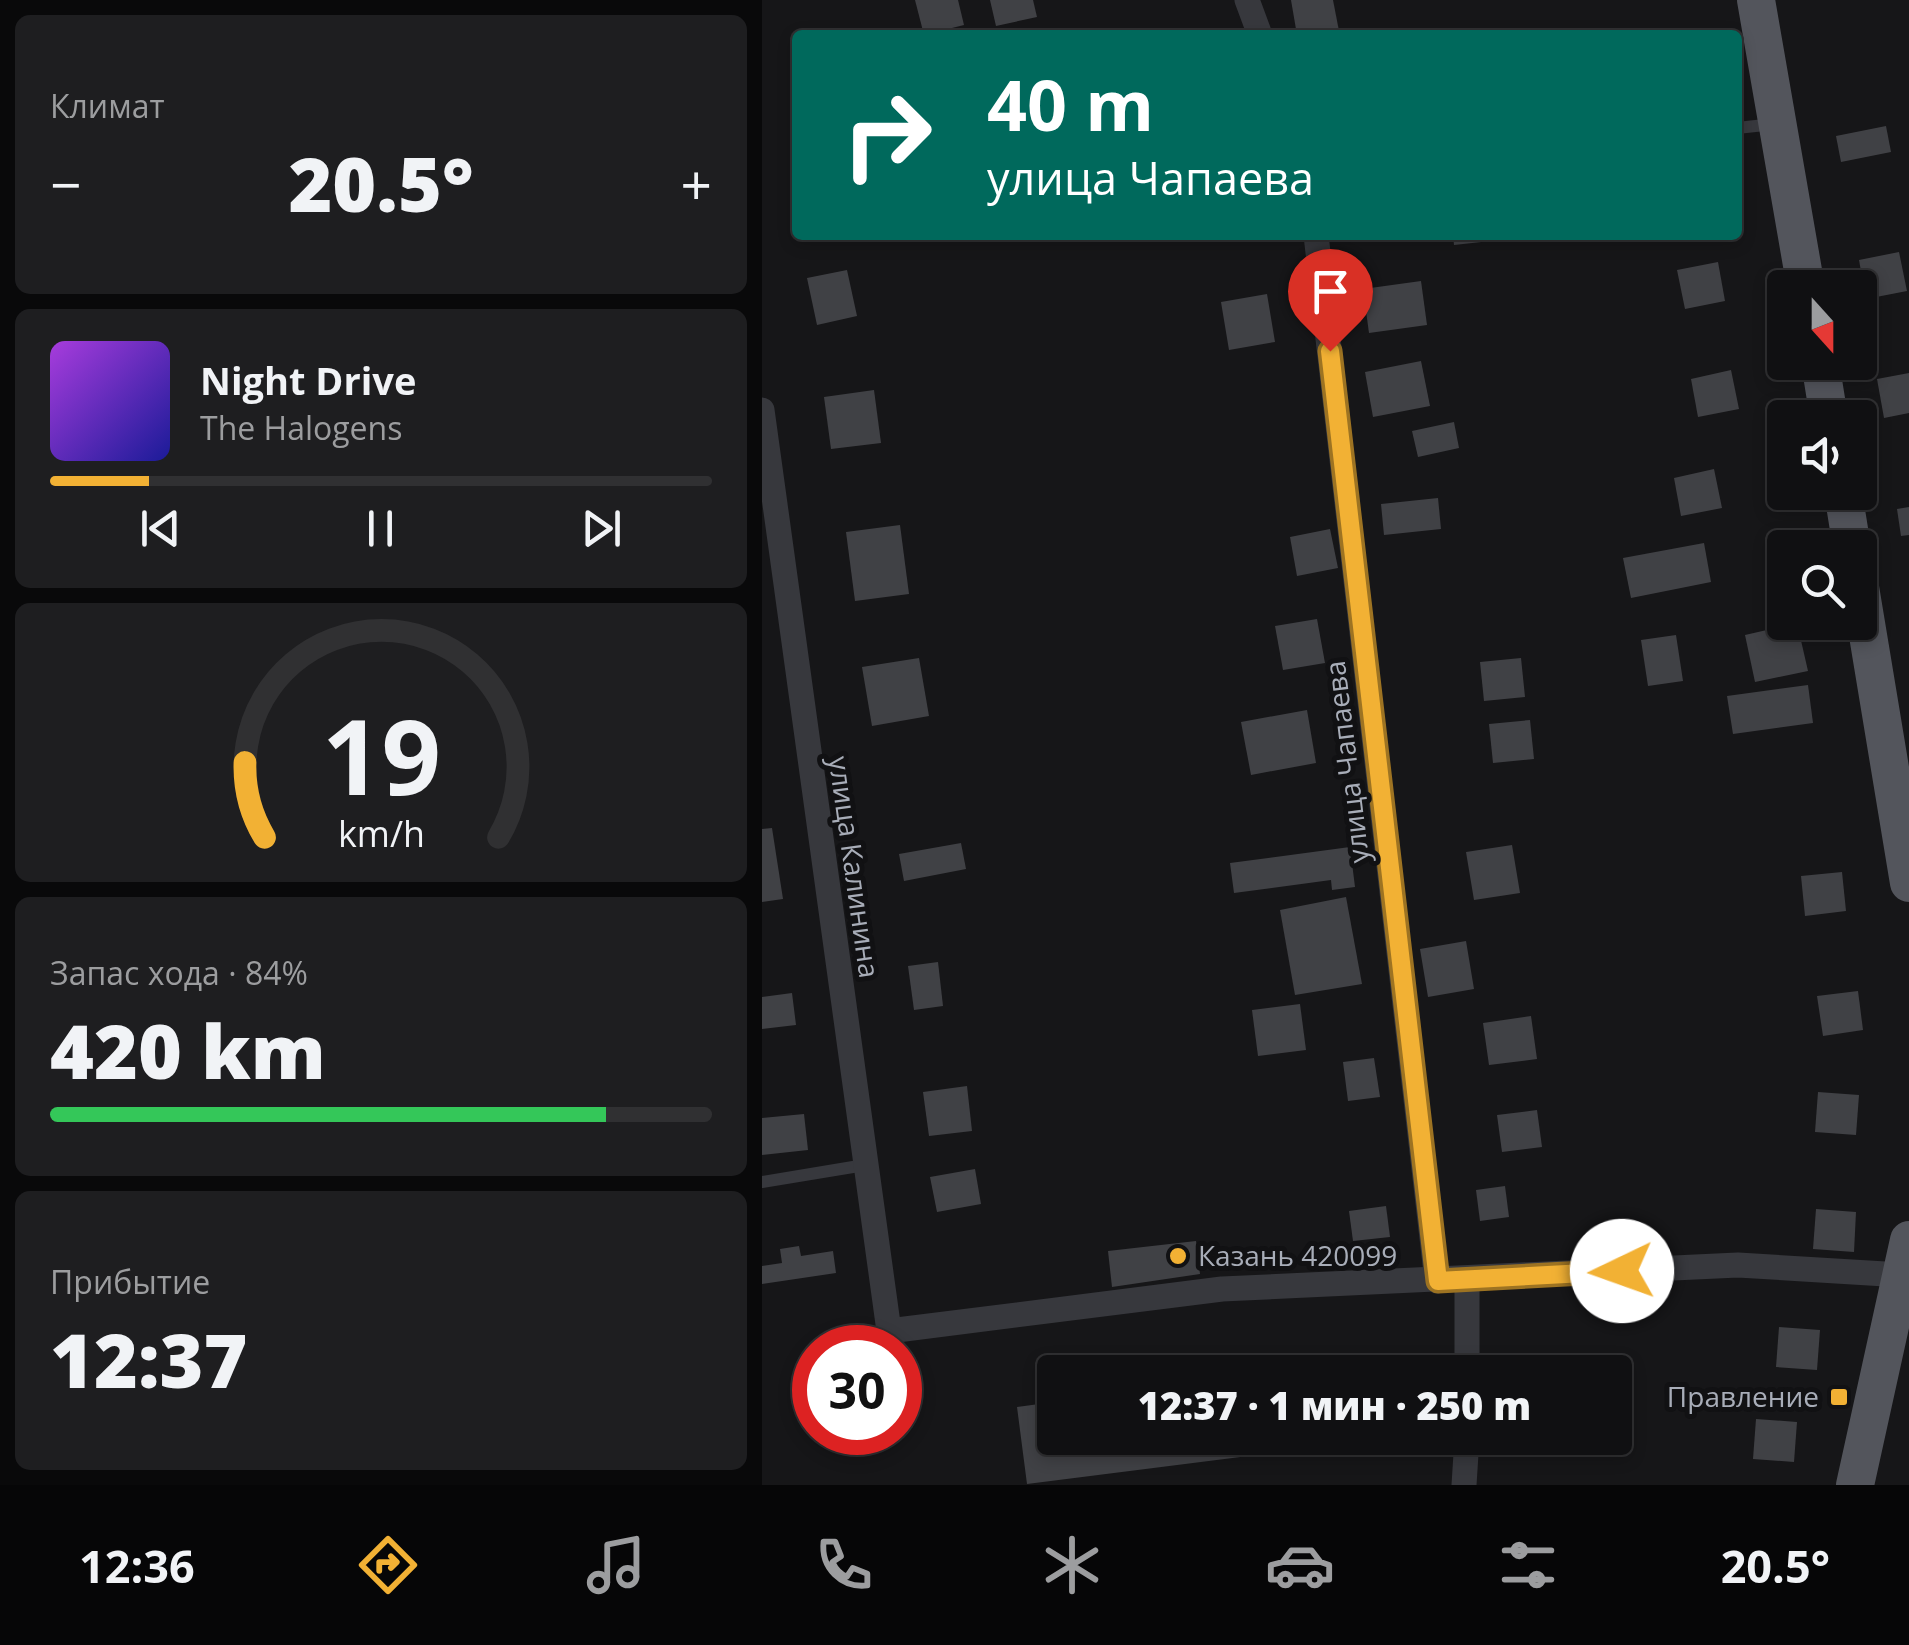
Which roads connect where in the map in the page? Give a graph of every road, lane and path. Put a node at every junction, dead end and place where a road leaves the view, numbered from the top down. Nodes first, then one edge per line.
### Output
1 (1247, 0) edge
2 (1756, 0) edge
3 (1258, 30) edge
4 (1777, 124) junction
5 (1742, 128) edge
6 (1317, 240) edge
7 (1803, 270) edge
8 (762, 410) edge
9 (1869, 640) edge
10 (1908, 882) edge
11 (865, 1166) junction
12 (762, 1182) edge
13 (1905, 1258) edge
14 (1467, 1280) junction
15 (1438, 1281) junction
16 (1468, 1355) edge
17 (1465, 1455) edge
18 (1464, 1485) edge
19 (1855, 1485) edge

1 - 3 street
2 - 4 main road
4 - 5 lane
4 - 7 main road
6 - 15 street, улица Чапаева
8 - 11 street, улица Калинина
9 - 10 main road
11 - 12 lane
11 - 15 street, улица Калинина
13 - 14 street
13 - 19 main road
14 - 15 street
14 - 16 street
17 - 18 street

